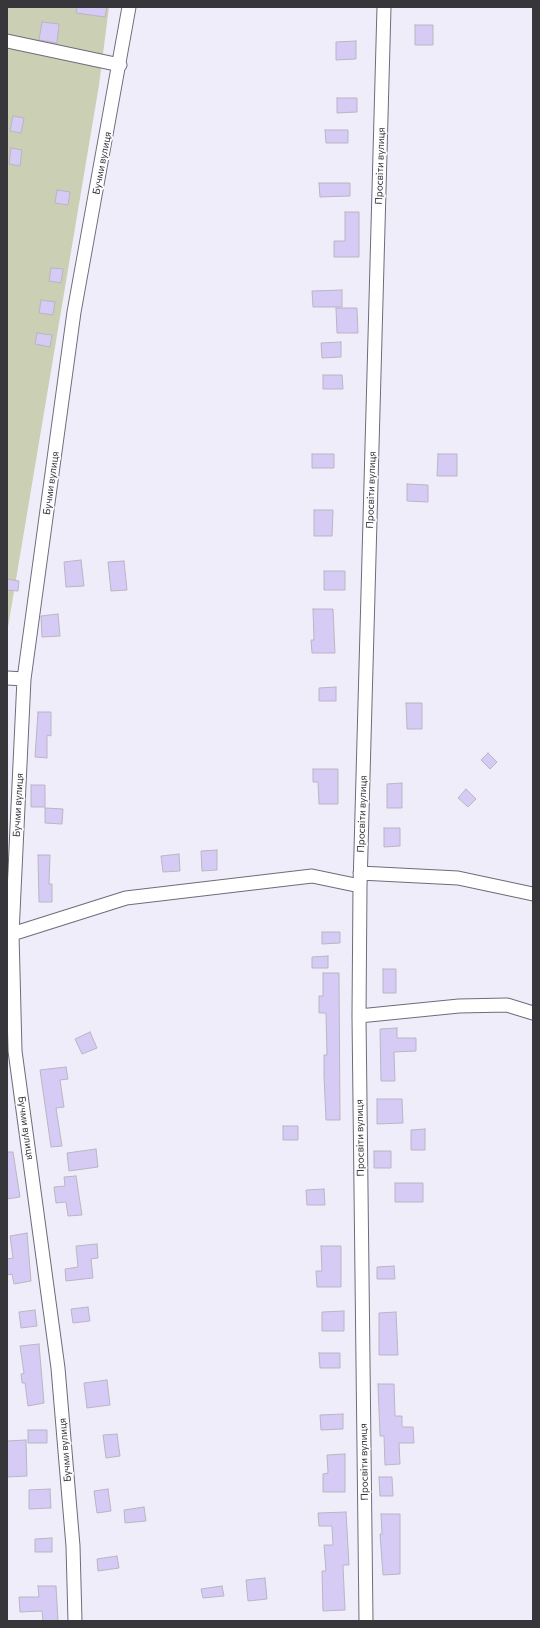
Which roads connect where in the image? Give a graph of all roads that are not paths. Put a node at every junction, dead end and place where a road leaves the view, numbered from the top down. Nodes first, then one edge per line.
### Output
1 (129, 7) edge
2 (384, 7) edge
3 (7, 41) edge
4 (120, 65) junction
5 (7, 678) edge
6 (24, 679) junction
7 (360, 873) junction
8 (360, 886) junction
9 (533, 894) edge
10 (12, 934) junction
11 (533, 1013) edge
12 (359, 1016) junction
13 (11, 1051) edge
14 (75, 1621) edge
15 (366, 1621) edge

1 - 4 street, Бучми вулиця
2 - 7 street, Просвіти вулиця
3 - 4 street
4 - 6 street, Бучми вулиця
5 - 6 street
6 - 10 street, Бучми вулиця
7 - 8 street, Просвіти вулиця
7 - 9 street
8 - 10 street
8 - 12 street, Просвіти вулиця
10 - 13 street, Бучми вулиця
11 - 12 street
12 - 15 street, Просвіти вулиця
13 - 14 street, Бучми вулиця

